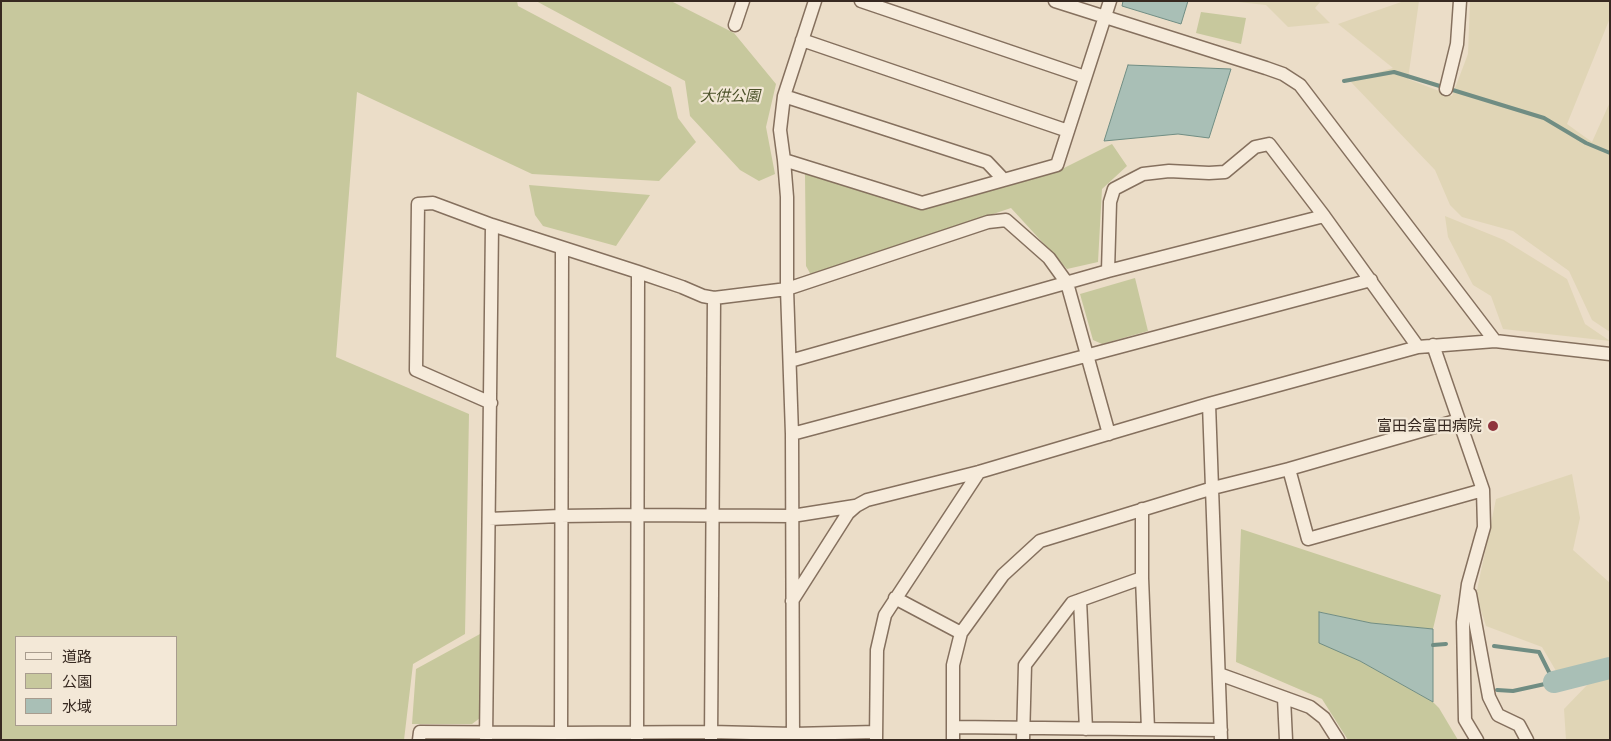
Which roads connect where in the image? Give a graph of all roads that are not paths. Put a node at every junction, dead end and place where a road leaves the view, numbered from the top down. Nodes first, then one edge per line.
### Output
1 (743, 1) edge
2 (816, 1) edge
3 (861, 1) edge
4 (1055, 1) edge
5 (1110, 1) edge
6 (1460, 1) edge
7 (1105, 18) junction
8 (735, 26) dead end
9 (802, 40) junction
10 (1085, 77) junction
11 (1446, 89) dead end
12 (784, 96) junction
13 (1068, 131) junction
14 (784, 160) junction
15 (1004, 180) junction
16 (1324, 216) junction
17 (492, 225) junction
18 (562, 248) junction
19 (1108, 271) junction
20 (638, 272) junction
21 (1371, 280) junction
22 (1067, 284) junction
23 (787, 289) junction
24 (714, 298) junction
25 (1495, 340) junction
26 (1433, 345) junction
27 (1418, 347) junction
28 (1610, 354) edge
29 (1087, 355) junction
30 (790, 360) junction
31 (490, 403) junction
32 (1209, 404) junction
33 (1459, 420) junction
34 (792, 434) junction
35 (1109, 434) junction
36 (1290, 468) junction
37 (979, 472) junction
38 (1213, 488) junction
39 (1483, 490) junction
40 (856, 506) junction
41 (1142, 509) junction
42 (638, 515) junction
43 (713, 515) junction
44 (560, 516) junction
45 (792, 516) junction
46 (489, 519) junction
47 (1142, 578) junction
48 (1468, 584) junction
49 (895, 598) junction
50 (1080, 600) junction
51 (792, 601) junction
52 (960, 632) junction
53 (1219, 674) junction
54 (1284, 698) junction
55 (1086, 729) junction
56 (1148, 730) junction
57 (954, 733) edge
58 (1023, 734) edge
59 (1221, 735) edge
60 (486, 736) edge
61 (637, 736) edge
62 (711, 736) edge
63 (876, 736) edge
64 (561, 737) edge
65 (793, 737) edge
66 (419, 740) edge
67 (1286, 740) edge
68 (1338, 740) edge
69 (1477, 740) edge
70 (1527, 740) edge

1 - 8 street
2 - 9 street
3 - 10 street
4 - 7 street
5 - 7 street
6 - 11 street
7 - 10 street
7 - 25 street
9 - 12 street
9 - 13 street
10 - 13 street
12 - 14 street
12 - 15 street
13 - 15 street
14 - 15 street
14 - 23 street
16 - 19 street
16 - 19 street
16 - 21 street
17 - 18 street
17 - 31 street
17 - 31 street
18 - 20 street
18 - 44 street
19 - 22 street
20 - 24 street
20 - 42 street
21 - 27 street
21 - 29 street
22 - 23 street
22 - 29 street
22 - 30 street
23 - 24 street
23 - 30 street
24 - 43 street
25 - 26 street
25 - 28 street
26 - 27 street
26 - 33 street
27 - 32 street
29 - 34 street
29 - 35 street
30 - 34 street
31 - 46 street
32 - 35 street
32 - 38 street
33 - 36 street
33 - 39 street
34 - 45 street
35 - 37 street
36 - 38 street
36 - 39 street
37 - 40 street
37 - 49 street
38 - 41 street
38 - 53 street
39 - 48 street
40 - 45 street
40 - 51 street
41 - 47 street
41 - 52 street
42 - 43 street
42 - 44 street
42 - 61 street
43 - 45 street
43 - 62 street
44 - 46 street
44 - 64 street
45 - 51 street
46 - 60 street
47 - 50 street
47 - 56 street
48 - 69 street
48 - 70 street
49 - 52 street
49 - 63 street
50 - 55 street
50 - 58 street
51 - 65 street
52 - 57 street
53 - 54 street
53 - 59 street
54 - 67 street
54 - 68 street
55 - 56 street
55 - 58 street
56 - 59 street
57 - 58 street
60 - 64 street
60 - 66 street
61 - 62 street
61 - 64 street
62 - 65 street
63 - 65 street

